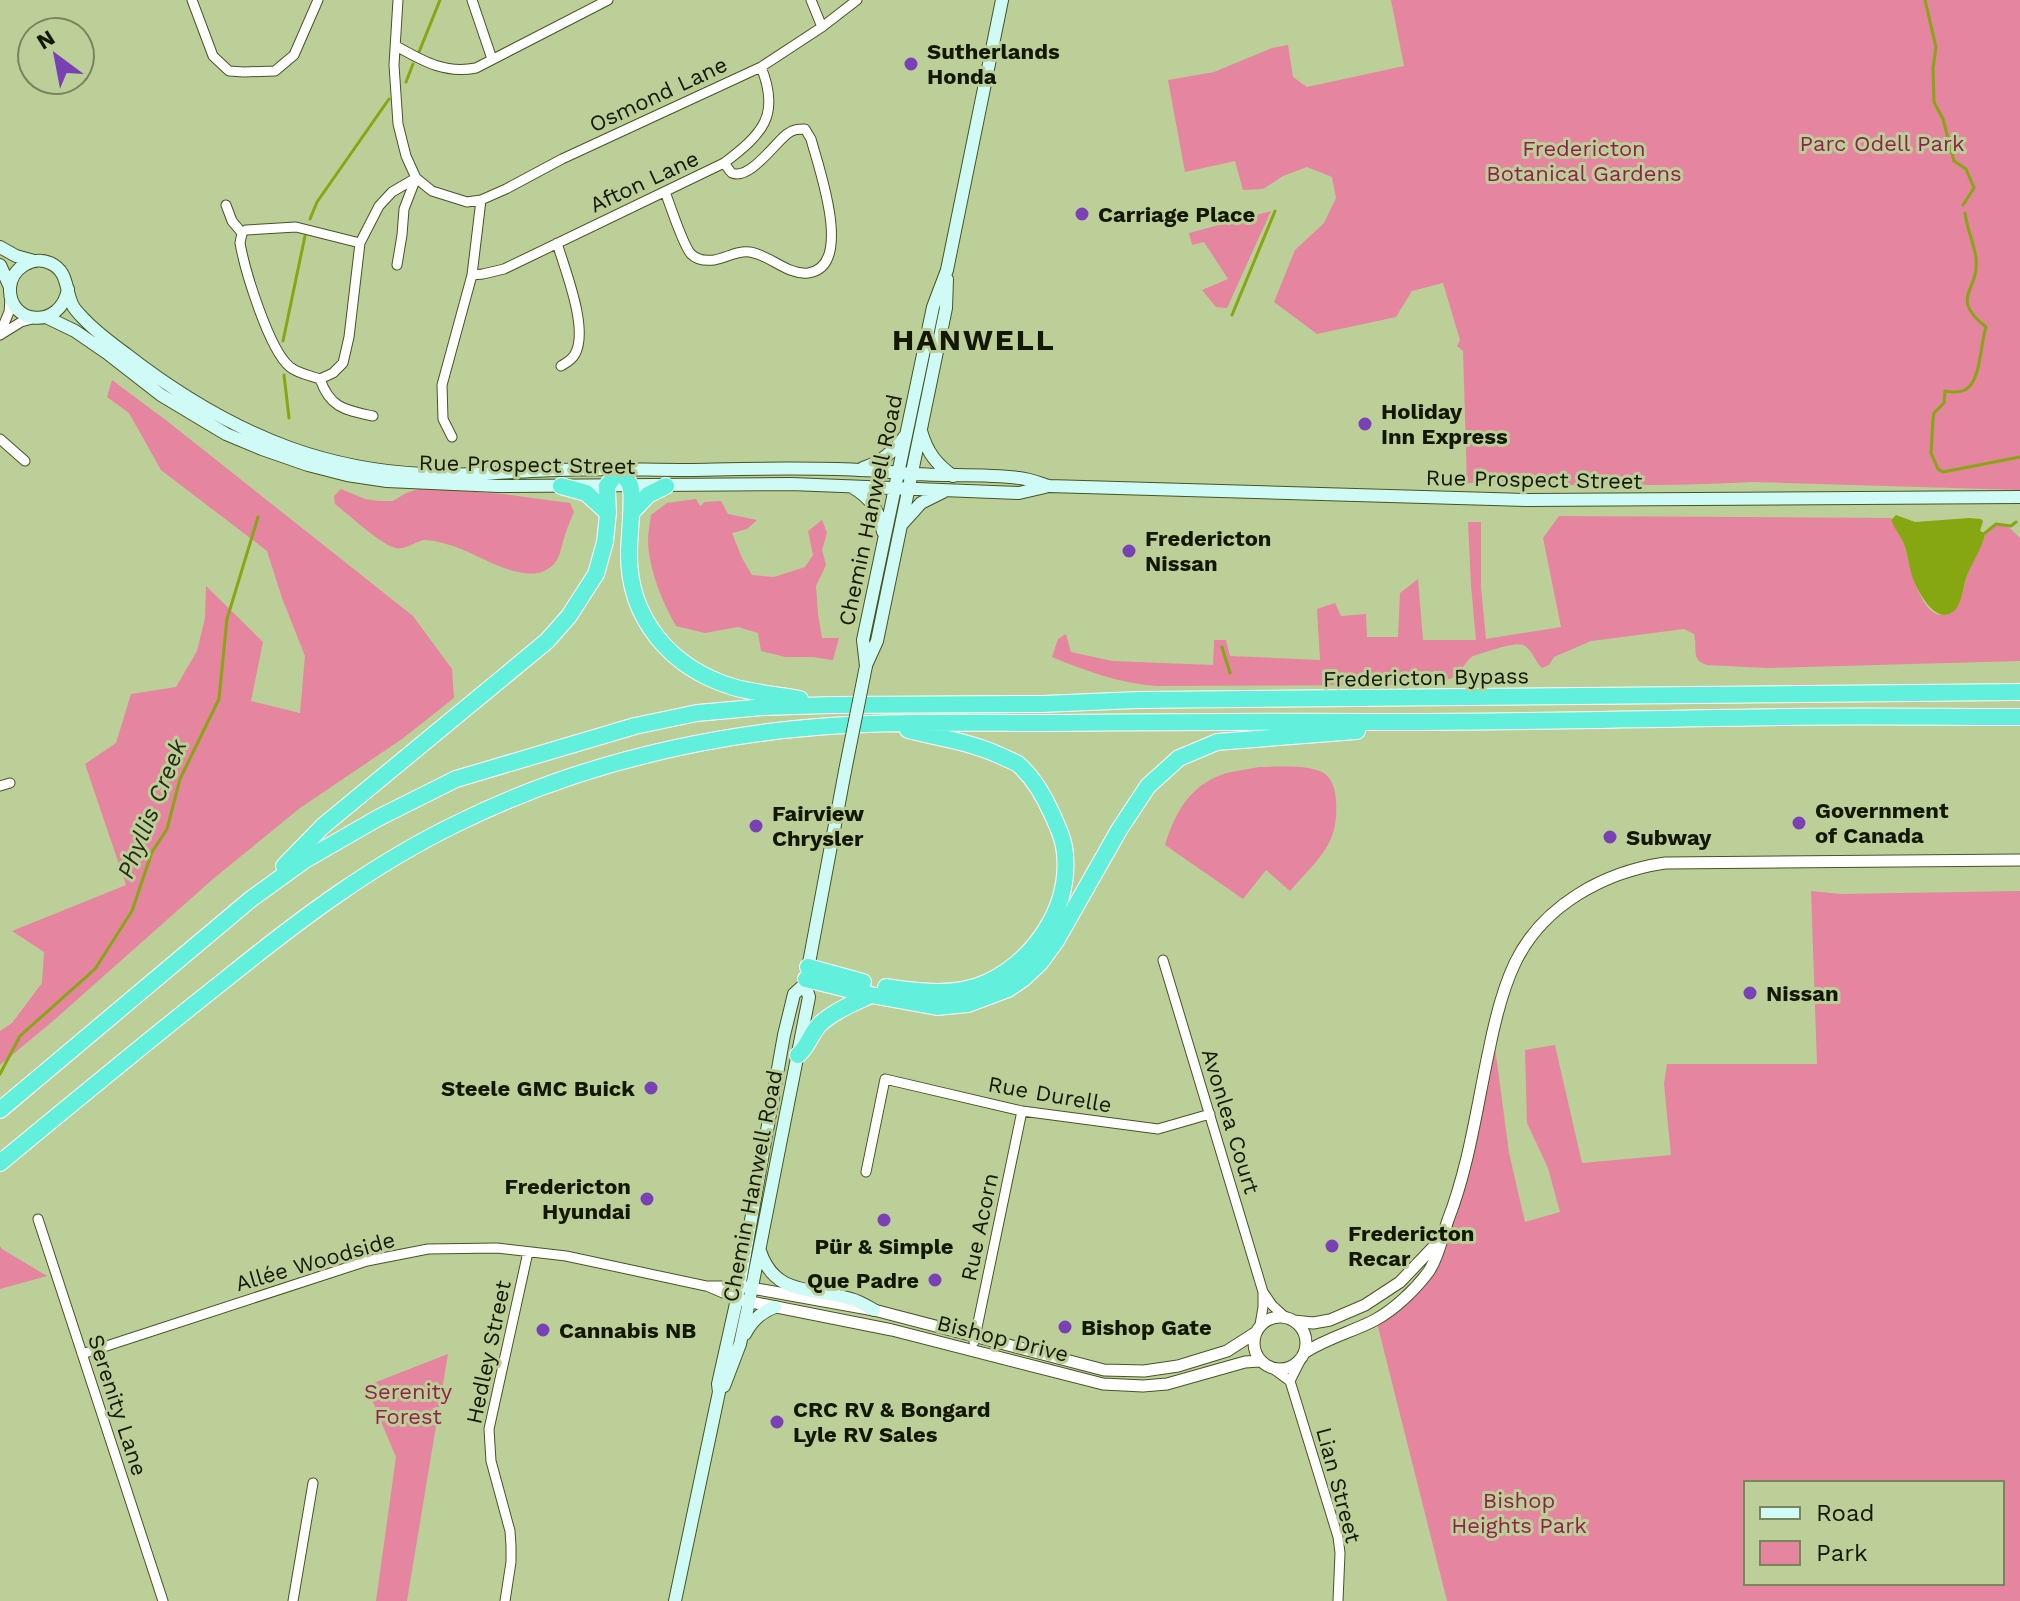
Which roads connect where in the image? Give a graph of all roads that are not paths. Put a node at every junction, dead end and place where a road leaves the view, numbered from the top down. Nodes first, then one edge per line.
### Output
1 (192, 0) edge
2 (318, 0) edge
3 (398, 0) edge
4 (472, 0) edge
5 (608, 0) edge
6 (811, 0) edge
7 (857, 0) edge
8 (1002, 0) edge
9 (822, 27) junction
10 (396, 46) junction
11 (492, 59) junction
12 (761, 67) junction
13 (724, 163) junction
14 (416, 178) junction
15 (665, 192) junction
16 (481, 200) junction
17 (226, 205) dead end
18 (242, 233) junction
19 (360, 243) junction
20 (557, 243) junction
21 (0, 247) edge
22 (34, 261) junction
23 (0, 265) edge
24 (397, 265) dead end
25 (947, 270) junction
26 (472, 275) junction
27 (68, 289) junction
28 (10, 291) junction
29 (41, 318) junction
30 (0, 334) edge
31 (561, 366) dead end
32 (320, 379) junction
33 (373, 416) dead end
34 (921, 430) junction
35 (907, 434) junction
36 (452, 437) dead end
37 (0, 439) edge
38 (25, 461) dead end
39 (619, 470) junction
40 (860, 470) junction
41 (905, 473) junction
42 (953, 476) junction
43 (561, 486) junction
44 (607, 486) junction
45 (631, 486) junction
46 (666, 486) junction
47 (849, 486) junction
48 (1049, 486) junction
49 (895, 487) junction
50 (909, 487) junction
51 (949, 490) junction
52 (2020, 497) edge
53 (608, 513) junction
54 (631, 513) junction
55 (900, 527) junction
56 (883, 537) junction
57 (866, 666) junction
58 (2020, 692) edge
59 (833, 705) junction
60 (2020, 717) edge
61 (1499, 722) junction
62 (887, 724) junction
63 (2020, 860) edge
64 (251, 899) junction
65 (1163, 960) dead end
66 (806, 976) junction
67 (871, 995) junction
68 (798, 1055) junction
69 (0, 1110) edge
70 (1022, 1111) junction
71 (1210, 1114) junction
72 (0, 1163) edge
73 (866, 1172) dead end
74 (38, 1219) dead end
75 (1441, 1239) junction
76 (759, 1248) junction
77 (528, 1252) junction
78 (1263, 1292) junction
79 (744, 1294) junction
80 (775, 1307) junction
81 (874, 1310) junction
82 (1290, 1319) junction
83 (1258, 1329) junction
84 (976, 1336) junction
85 (740, 1344) junction
86 (972, 1351) junction
87 (82, 1354) junction
88 (1302, 1357) junction
89 (1259, 1361) junction
90 (1275, 1370) junction
91 (1290, 1381) junction
92 (719, 1392) junction
93 (313, 1483) dead end
94 (163, 1601) edge
95 (293, 1601) edge
96 (505, 1601) edge
97 (675, 1601) edge
98 (1338, 1601) edge

1 - 2 street
3 - 10 street
4 - 11 street
5 - 11 street
6 - 9 street
7 - 9 street, Osmond Lane
8 - 25 main road, Chemin Hanwell Road
9 - 12 street, Osmond Lane
10 - 11 street
10 - 14 street
12 - 13 street, Afton Lane
12 - 16 street, Osmond Lane
13 - 15 street, Afton Lane
13 - 15 street
14 - 16 street
14 - 19 street
14 - 24 street
15 - 20 street, Afton Lane
16 - 26 street
17 - 18 street
18 - 19 street
18 - 32 street
19 - 32 street
20 - 26 street, Afton Lane
20 - 31 street
21 - 22 main road, Rue Prospect Street
22 - 27 main road, Rue Prospect Street
22 - 28 main road
23 - 28 main road, Rue Prospect Street
25 - 34 main road, Chemin Hanwell Road
25 - 35 main road, Chemin Hanwell Road
26 - 36 street
27 - 29 main road
27 - 39 main road, Rue Prospect Street
28 - 29 main road, Rue Prospect Street
28 - 30 street
29 - 30 street
29 - 43 main road, Rue Prospect Street
32 - 33 street
34 - 41 main road, Chemin Hanwell Road
34 - 42 main road
35 - 40 main road
35 - 41 main road, Chemin Hanwell Road
37 - 38 street
39 - 40 main road, Rue Prospect Street
39 - 44 highway
39 - 45 highway
40 - 41 main road, Rue Prospect Street
41 - 42 main road, Rue Prospect Street
41 - 49 main road, Chemin Hanwell Road
41 - 50 main road, Chemin Hanwell Road
42 - 48 main road, Rue Prospect Street
43 - 44 main road, Rue Prospect Street
43 - 53 highway
44 - 45 main road, Rue Prospect Street
44 - 53 highway
45 - 46 main road, Rue Prospect Street
45 - 54 highway
46 - 47 main road, Rue Prospect Street
46 - 54 highway
47 - 49 main road, Rue Prospect Street
47 - 56 main road
48 - 51 main road, Rue Prospect Street
48 - 52 main road, Rue Prospect Street
49 - 50 main road, Rue Prospect Street
49 - 56 main road, Chemin Hanwell Road
50 - 51 main road, Rue Prospect Street
50 - 55 main road, Chemin Hanwell Road
51 - 55 main road
53 - 64 highway
54 - 59 highway
55 - 57 main road, Chemin Hanwell Road
56 - 57 main road, Chemin Hanwell Road
57 - 66 main road, Chemin Hanwell Road, bridge
58 - 59 highway, Fredericton Bypass
59 - 64 highway
60 - 61 highway, Fredericton Bypass
61 - 62 highway, Fredericton Bypass
61 - 67 highway
62 - 66 highway
62 - 72 highway, Fredericton Bypass
63 - 75 street
64 - 69 highway
65 - 71 street, Avonlea Court
66 - 67 highway
66 - 68 main road, Chemin Hanwell Road
66 - 79 main road, Chemin Hanwell Road
67 - 68 highway
68 - 76 main road, Chemin Hanwell Road
70 - 71 street, Rue Durelle
70 - 73 street, Rue Durelle
70 - 84 street, Rue Acorn
71 - 78 street, Avonlea Court
74 - 87 street, Serenity Lane
75 - 82 street
75 - 88 street
76 - 79 main road, Chemin Hanwell Road
76 - 81 main road
77 - 79 street, Allée Woodside
77 - 87 street, Allée Woodside
77 - 96 street, Hedley Street
78 - 82 street, Avonlea Court
78 - 83 street, Avonlea Court
79 - 80 street, Bishop Drive
79 - 81 street, Bishop Drive
79 - 85 main road, Chemin Hanwell Road
79 - 92 main road, Chemin Hanwell Road
80 - 85 main road
80 - 86 street, Bishop Drive
81 - 84 street, Bishop Drive
82 - 83 street
82 - 88 street
83 - 84 street, Bishop Drive
83 - 89 street
84 - 86 street, Rue Acorn
85 - 92 main road, Chemin Hanwell Road
86 - 89 street, Bishop Drive
87 - 94 street, Serenity Lane
88 - 90 street
88 - 91 street
89 - 90 street
90 - 91 street
91 - 98 street, Lian Street
92 - 97 main road, Chemin Hanwell Road
93 - 95 street

